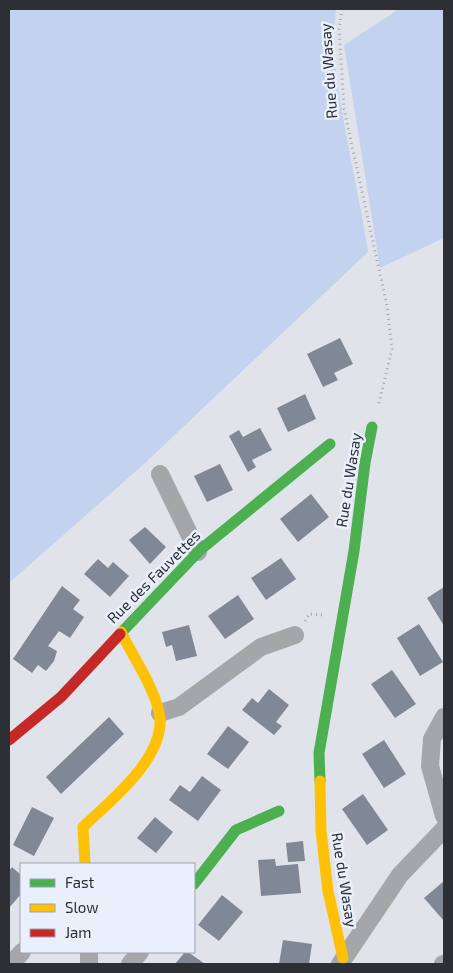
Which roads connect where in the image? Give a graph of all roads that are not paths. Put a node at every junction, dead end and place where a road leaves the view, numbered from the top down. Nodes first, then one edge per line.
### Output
1 (372, 427) road end
2 (330, 444) dead end
3 (160, 474) dead end
4 (198, 552) junction
5 (120, 632) junction
6 (295, 635) road end
7 (160, 713) junction
8 (444, 717) edge
9 (9, 740) edge
10 (279, 811) dead end
11 (444, 816) edge
12 (444, 829) edge
13 (84, 863) edge
14 (195, 883) edge
15 (21, 953) edge
16 (139, 953) edge
17 (341, 961) edge
18 (11, 964) edge
19 (130, 964) edge

1 - 17 street, Rue du Wasay
2 - 4 street, Rue des Fauvettes
3 - 4 street
4 - 5 street, Rue des Fauvettes
5 - 7 street
5 - 9 street, Rue des Fauvettes
6 - 7 street
7 - 13 street
8 - 11 street
10 - 14 street
12 - 17 street
15 - 18 street
16 - 19 street

